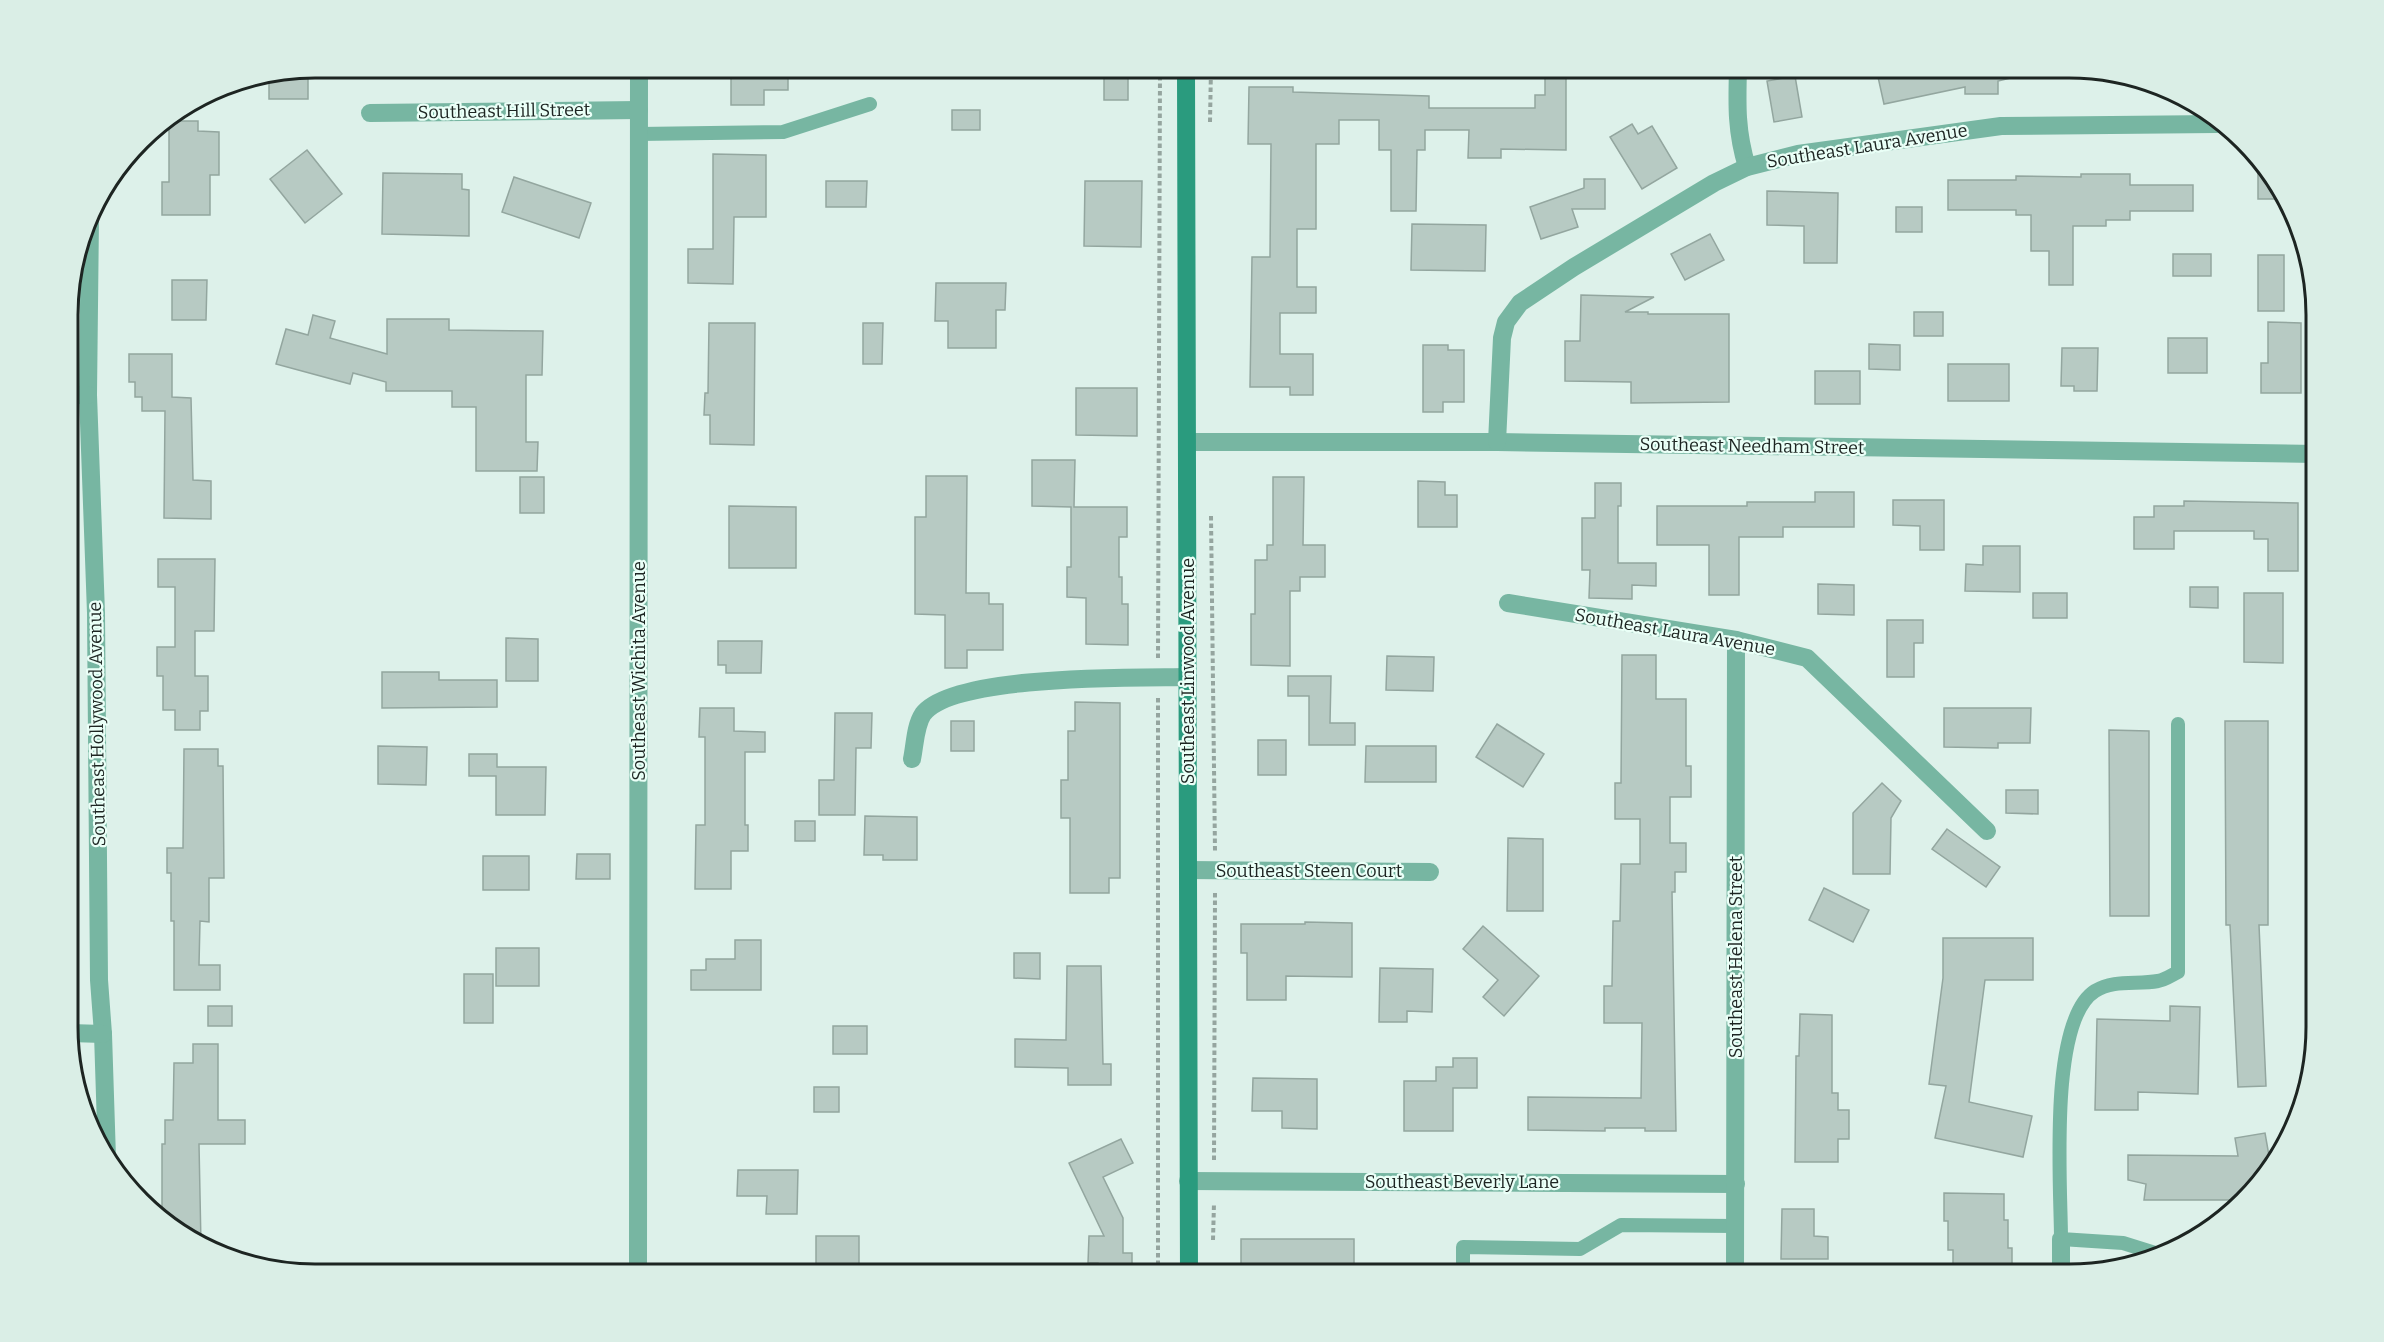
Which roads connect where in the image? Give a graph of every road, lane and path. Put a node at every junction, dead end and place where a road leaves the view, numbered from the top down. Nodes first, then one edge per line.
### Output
1 (639, 78) edge
2 (1186, 78) edge
3 (1211, 78) edge
4 (1738, 78) edge
5 (870, 104) dead end
6 (639, 110) junction
7 (370, 113) dead end
8 (2209, 124) edge
9 (1210, 133) dead end
10 (639, 134) junction
11 (1747, 167) junction
12 (90, 243) edge
13 (78, 395) edge
14 (88, 395) junction
15 (1188, 442) junction
16 (1497, 442) junction
17 (2306, 454) edge
18 (1211, 509) dead end
19 (1508, 603) dead end
20 (1737, 640) junction
21 (1188, 677) junction
22 (2178, 724) dead end
23 (912, 759) dead end
24 (1987, 831) dead end
25 (1188, 870) junction
26 (1215, 870) junction
27 (1430, 872) dead end
28 (78, 1034) edge
29 (104, 1034) junction
30 (107, 1139) edge
31 (1188, 1181) junction
32 (1214, 1181) junction
33 (1736, 1184) junction
34 (1735, 1226) junction
35 (2061, 1239) junction
36 (1213, 1248) dead end
37 (2147, 1250) edge
38 (638, 1264) edge
39 (1189, 1264) edge
40 (1463, 1264) edge
41 (1735, 1264) edge
42 (2061, 1264) edge

1 - 6 street, Southeast Wichita Avenue
2 - 15 main road, Southeast Linwood Avenue
3 - 9 path
4 - 11 street
5 - 10 lane
6 - 7 street, Southeast Hill Street
6 - 10 street, Southeast Wichita Avenue
8 - 11 street, Southeast Laura Avenue
10 - 38 street, Southeast Wichita Avenue
11 - 16 street, Southeast Laura Avenue
12 - 14 street, Southeast Hollywood Avenue
13 - 14 street
14 - 29 street, Southeast Hollywood Avenue
15 - 16 street, Southeast Needham Street
15 - 21 main road, Southeast Linwood Avenue
16 - 17 street, Southeast Needham Street
18 - 26 path
19 - 20 street, Southeast Laura Avenue
20 - 24 street, Southeast Laura Avenue
20 - 33 street, Southeast Helena Street
21 - 23 street
21 - 25 main road, Southeast Linwood Avenue
22 - 35 lane
25 - 26 street, Southeast Steen Court
25 - 31 main road, Southeast Linwood Avenue
26 - 27 street, Southeast Steen Court
26 - 32 path
28 - 29 street
29 - 30 street, Southeast Hollywood Avenue
31 - 32 street, Southeast Beverly Lane
31 - 39 main road, Southeast Linwood Avenue
32 - 33 street, Southeast Beverly Lane
32 - 36 path
33 - 34 street, Southeast Helena Street
34 - 40 lane
34 - 41 street, Southeast Helena Street
35 - 37 lane
35 - 42 street

